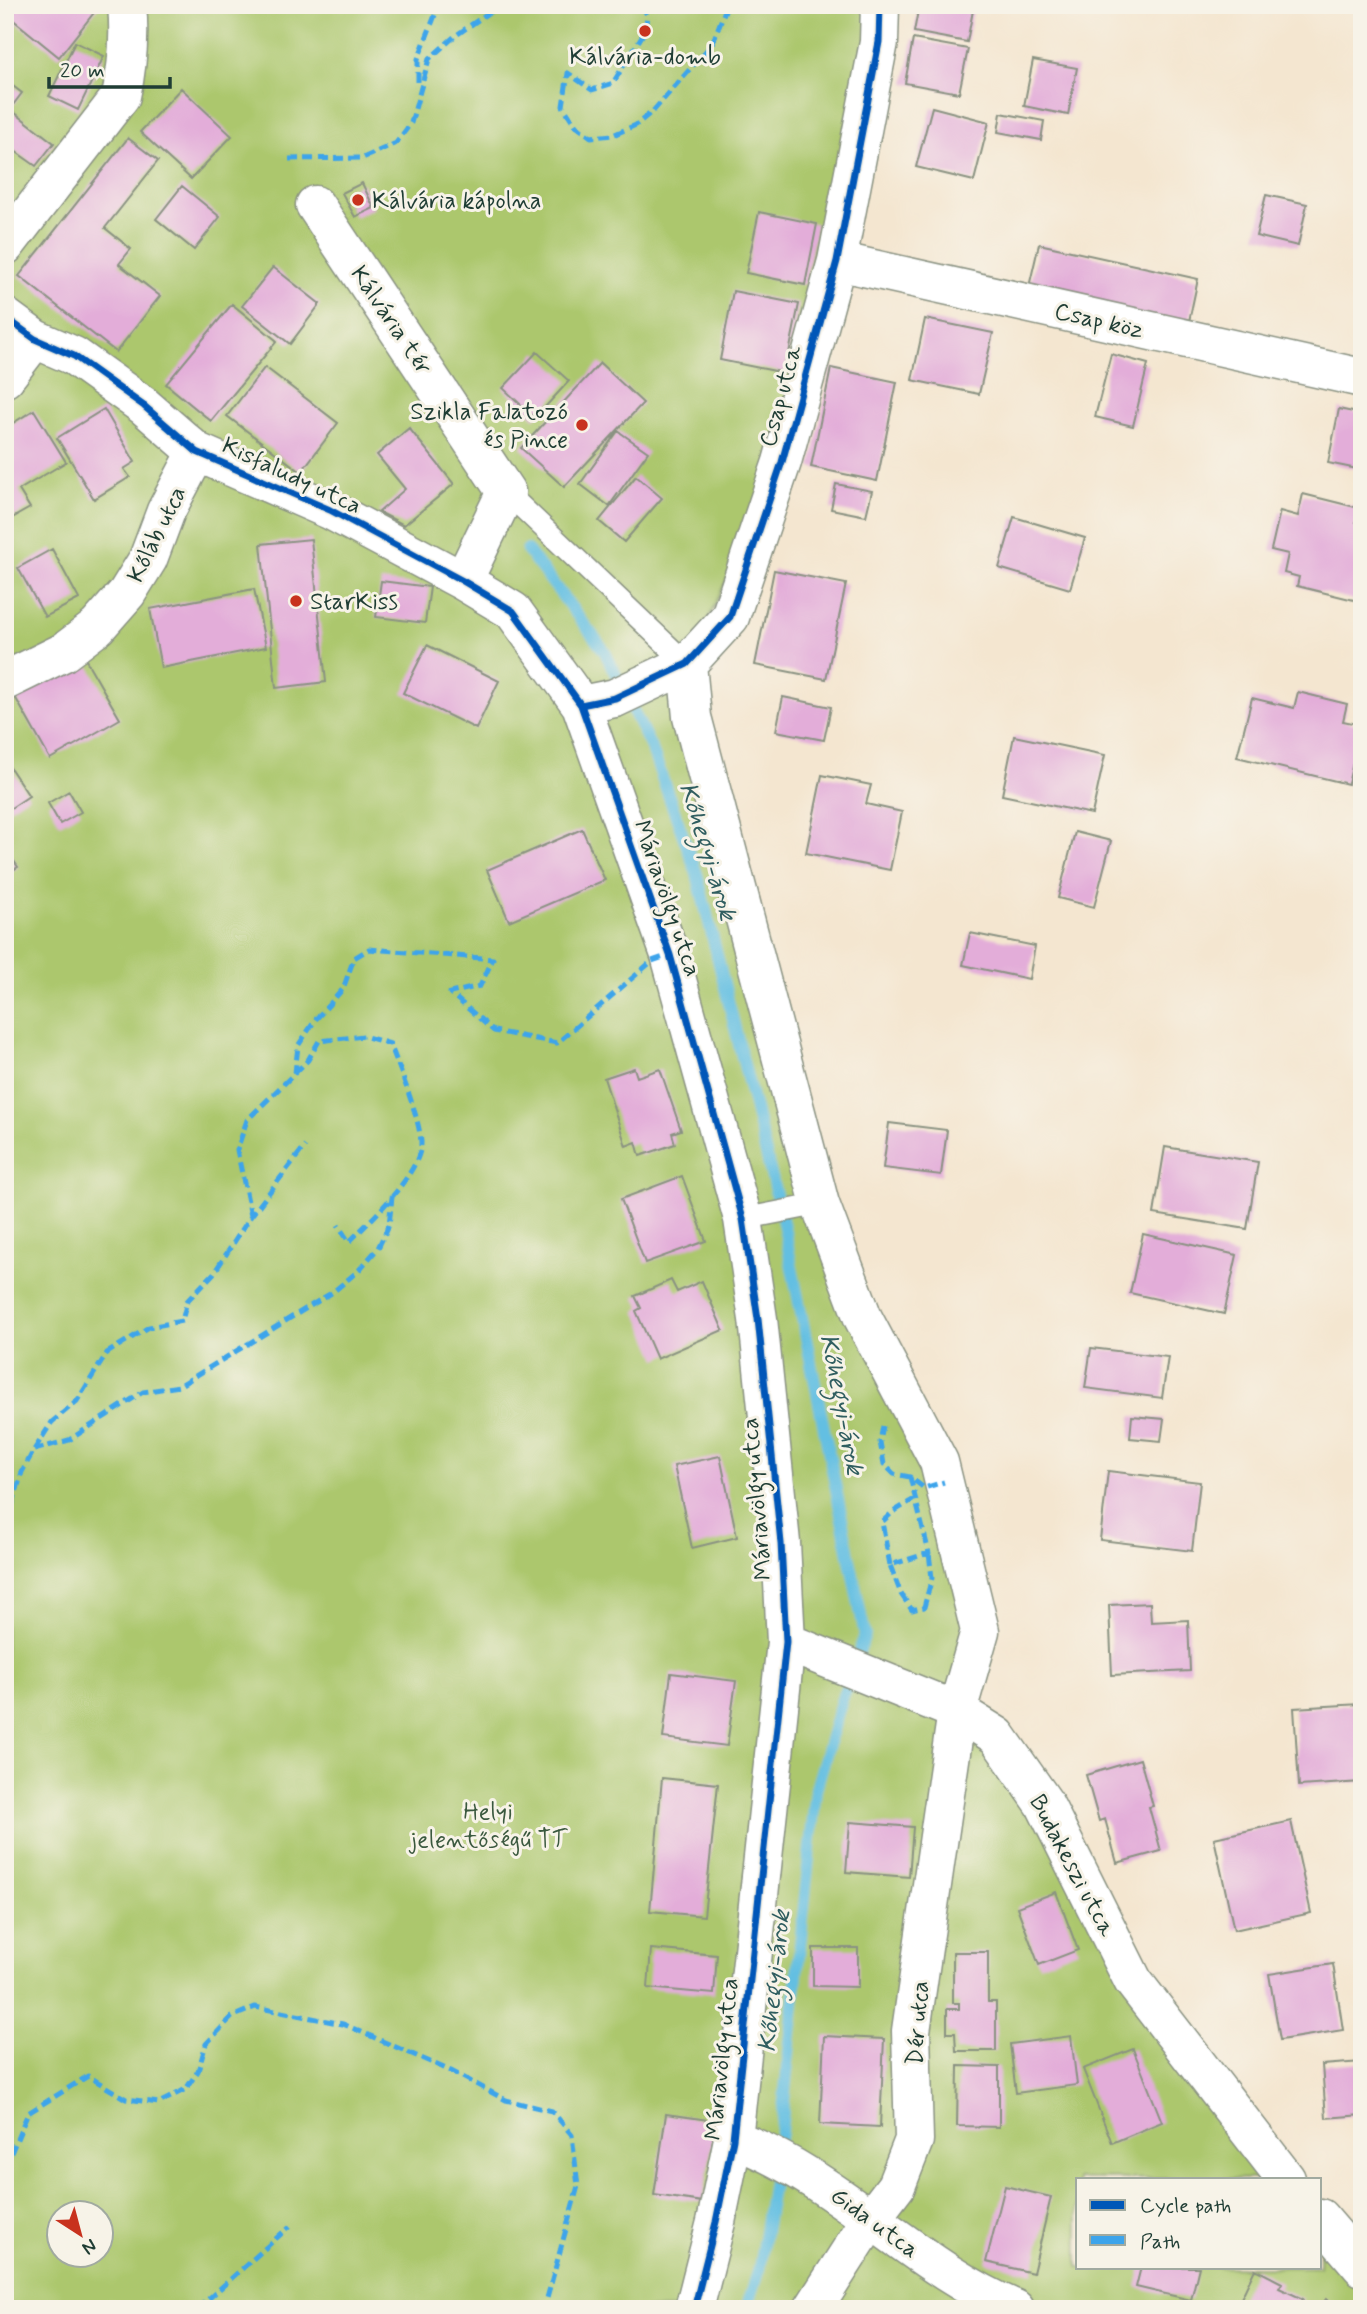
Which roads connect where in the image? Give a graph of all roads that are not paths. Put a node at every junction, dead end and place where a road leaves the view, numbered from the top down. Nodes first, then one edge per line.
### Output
1 (127, 5) edge
2 (880, 5) edge
3 (315, 205) dead end
4 (5, 246) edge
5 (837, 261) junction
6 (20, 328) edge
7 (5, 378) edge
8 (1362, 378) edge
9 (197, 452) junction
10 (506, 492) junction
11 (463, 581) junction
12 (671, 671) junction
13 (5, 681) edge
14 (598, 702) junction
15 (810, 1207) junction
16 (757, 1217) junction
17 (786, 1642) junction
18 (957, 1711) junction
19 (748, 2145) junction
20 (1285, 2178) edge
21 (870, 2220) junction
22 (1322, 2221) edge
23 (1344, 2256) edge
24 (957, 2294) edge
25 (694, 2309) edge
26 (813, 2309) edge
27 (1015, 2309) edge

1 - 4 street
2 - 5 street, Csap utca
3 - 10 street, Kálvária tér
5 - 8 street, Csap köz
5 - 12 street, Csap utca
6 - 7 street
6 - 9 street, Kisfaludy utca
9 - 11 street, Kisfaludy utca
9 - 13 street, Kőláb utca
10 - 11 street
10 - 12 lane
11 - 14 street, Kisfaludy utca
12 - 14 street, Csap utca
12 - 15 street
14 - 16 street, Máriavölgy utca
15 - 16 lane
15 - 18 street
16 - 17 street, Máriavölgy utca
17 - 18 street, Budakeszi utca
17 - 19 street, Máriavölgy utca
18 - 20 street, Budakeszi utca
18 - 21 street, Dér utca
19 - 21 street, Gida utca
19 - 25 street, Máriavölgy utca
21 - 24 street, Gida utca
21 - 26 street, Dér utca
22 - 23 street
24 - 27 street, Gida utca

